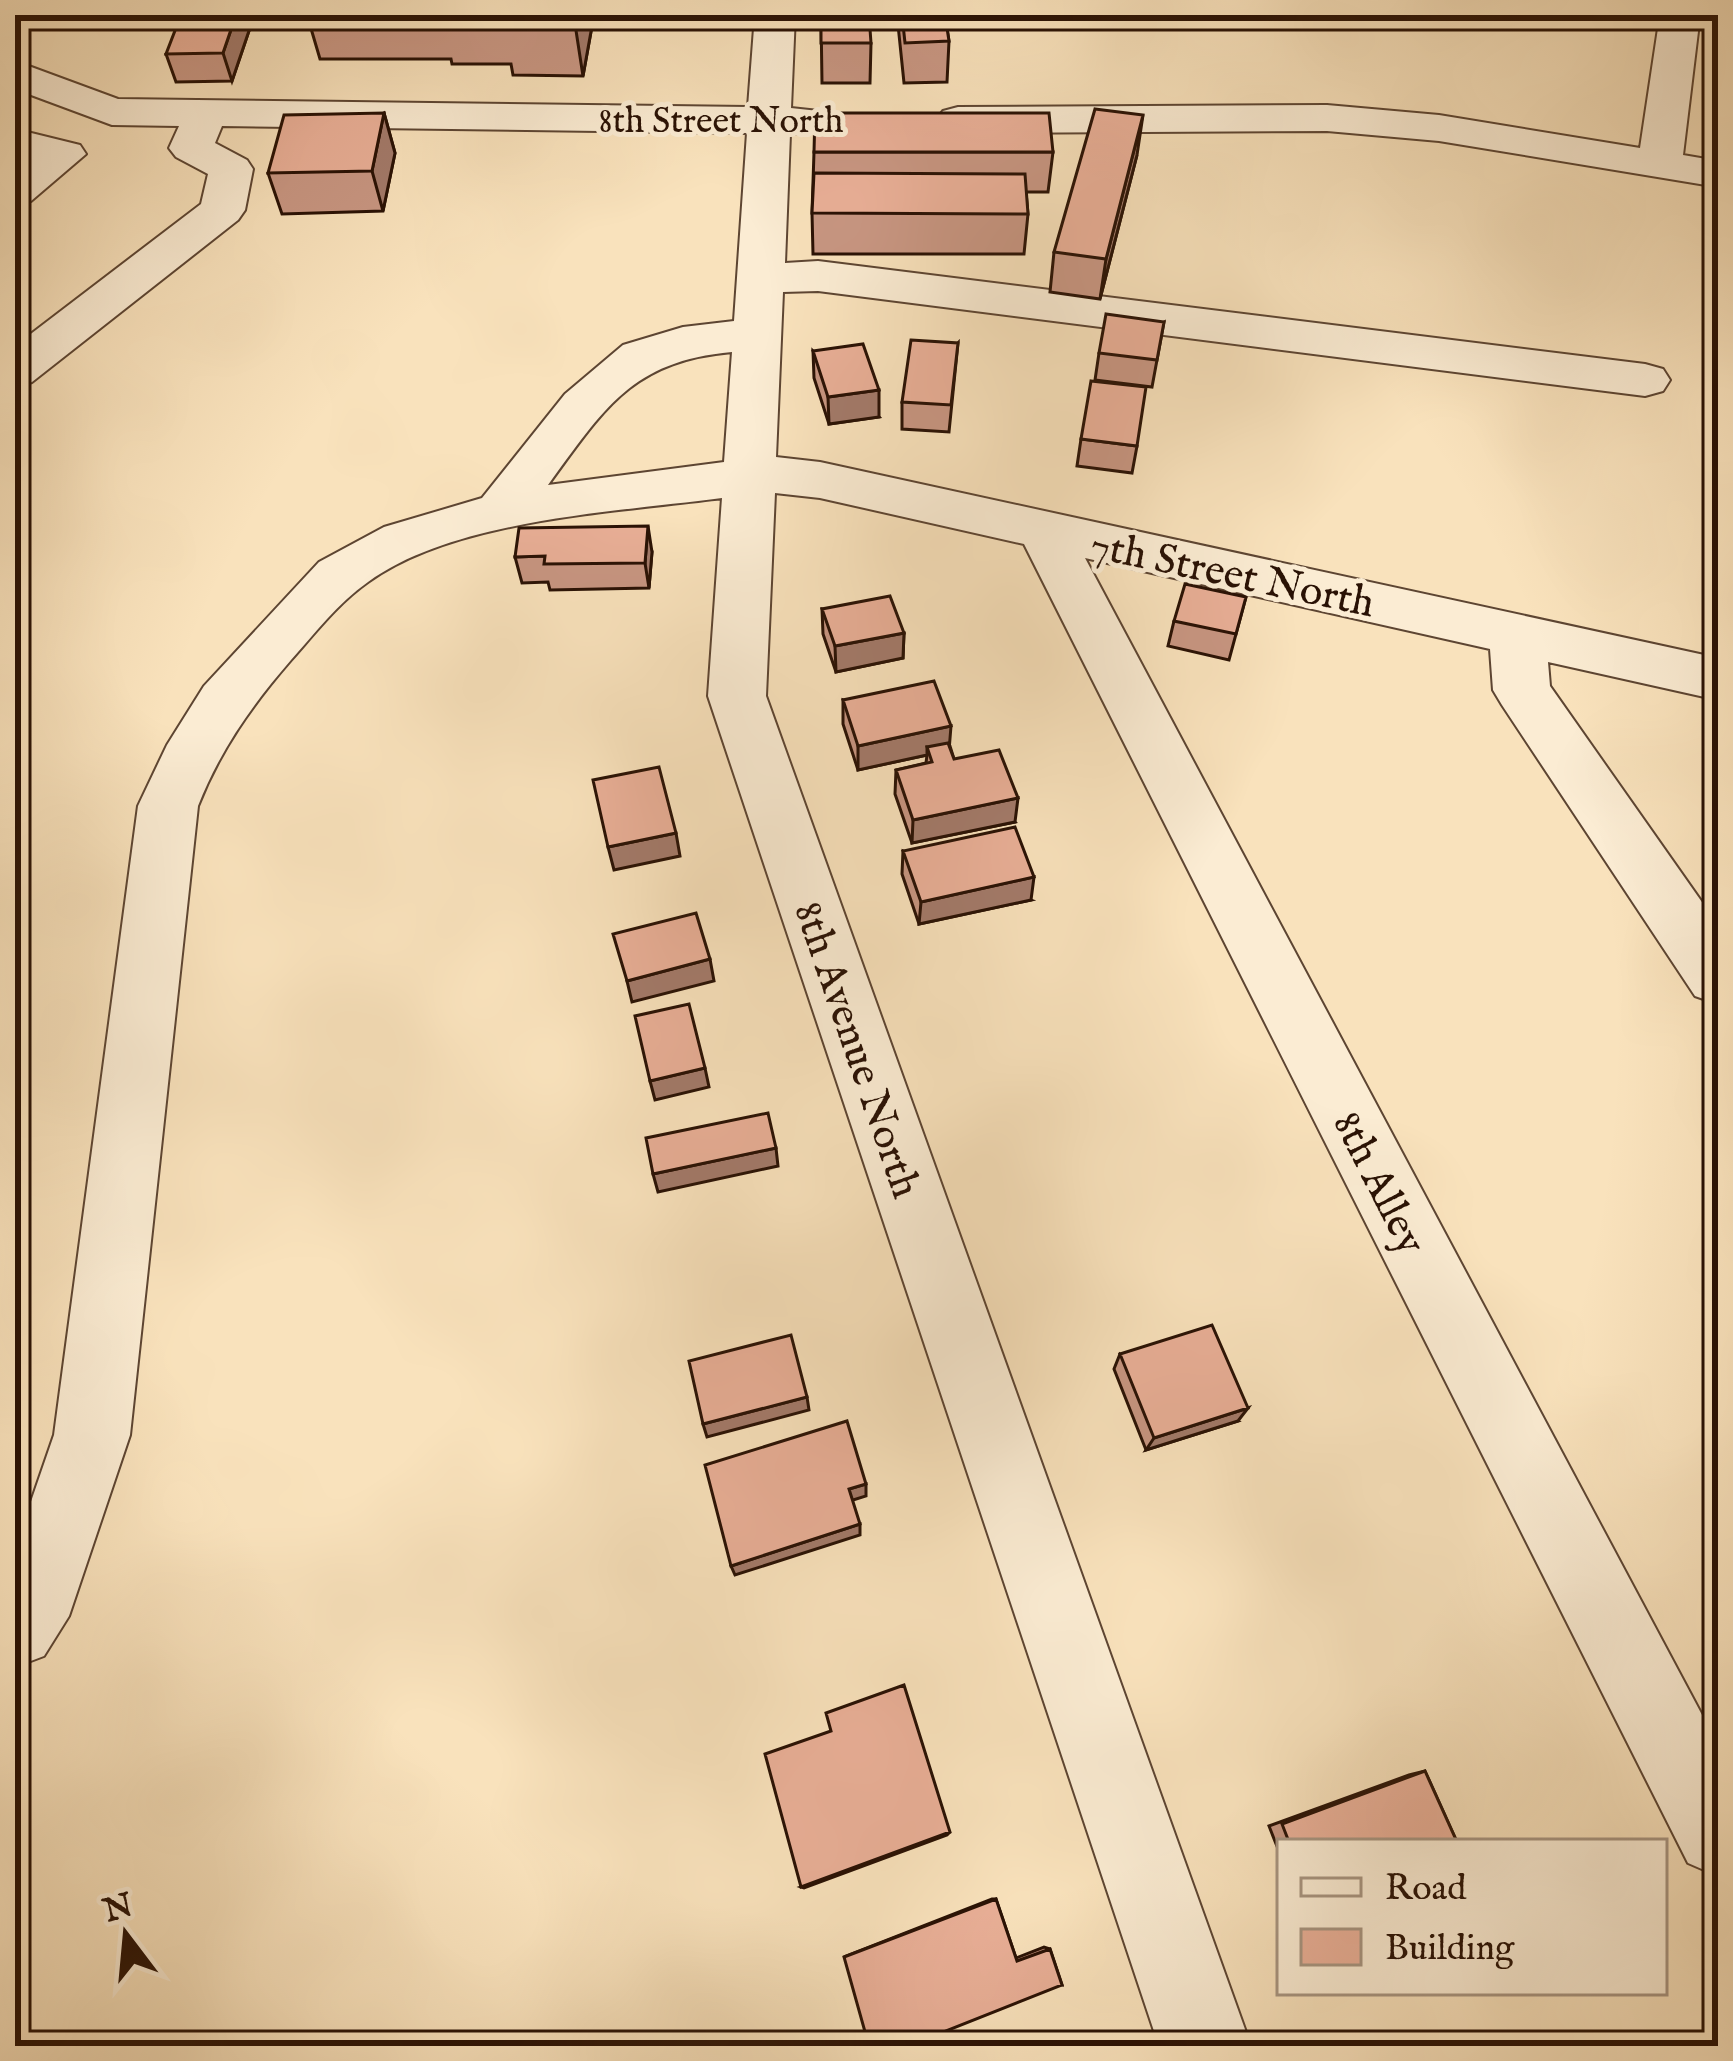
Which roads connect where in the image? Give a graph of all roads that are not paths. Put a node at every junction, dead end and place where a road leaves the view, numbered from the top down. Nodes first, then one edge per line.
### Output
1 (776, 15) edge
2 (1681, 15) edge
3 (15, 74) edge
4 (112, 112) junction
5 (206, 113) junction
6 (860, 120) edge
7 (907, 120) edge
8 (766, 121) junction
9 (15, 142) edge
10 (64, 154) junction
11 (1660, 164) junction
12 (1718, 174) edge
13 (15, 191) edge
14 (760, 306) junction
15 (15, 371) edge
16 (1645, 380) dead end
17 (747, 475) junction
18 (500, 514) junction
19 (1044, 530) junction
20 (1517, 634) junction
21 (1718, 679) edge
22 (1718, 977) edge
23 (15, 1627) edge
24 (1718, 1833) edge
25 (1205, 2046) edge

1 - 8 street, 8th Avenue North
2 - 11 street
3 - 4 street, 8th Street North
4 - 5 street, 8th Street North
4 - 10 street
5 - 8 street, 8th Street North
5 - 15 street
6 - 8 street, 8th Street North
7 - 11 street
8 - 14 street, 8th Avenue North
9 - 10 street
10 - 13 street
11 - 12 street
14 - 16 street
14 - 17 street, 8th Avenue North
14 - 18 street
17 - 18 street, 7th Street North
17 - 19 street, 7th Street North
17 - 25 street, 8th Avenue North
18 - 23 street, 7th Street North
19 - 20 street, 7th Street North
19 - 24 street, 8th Alley
20 - 21 street, 7th Street North
20 - 22 street

